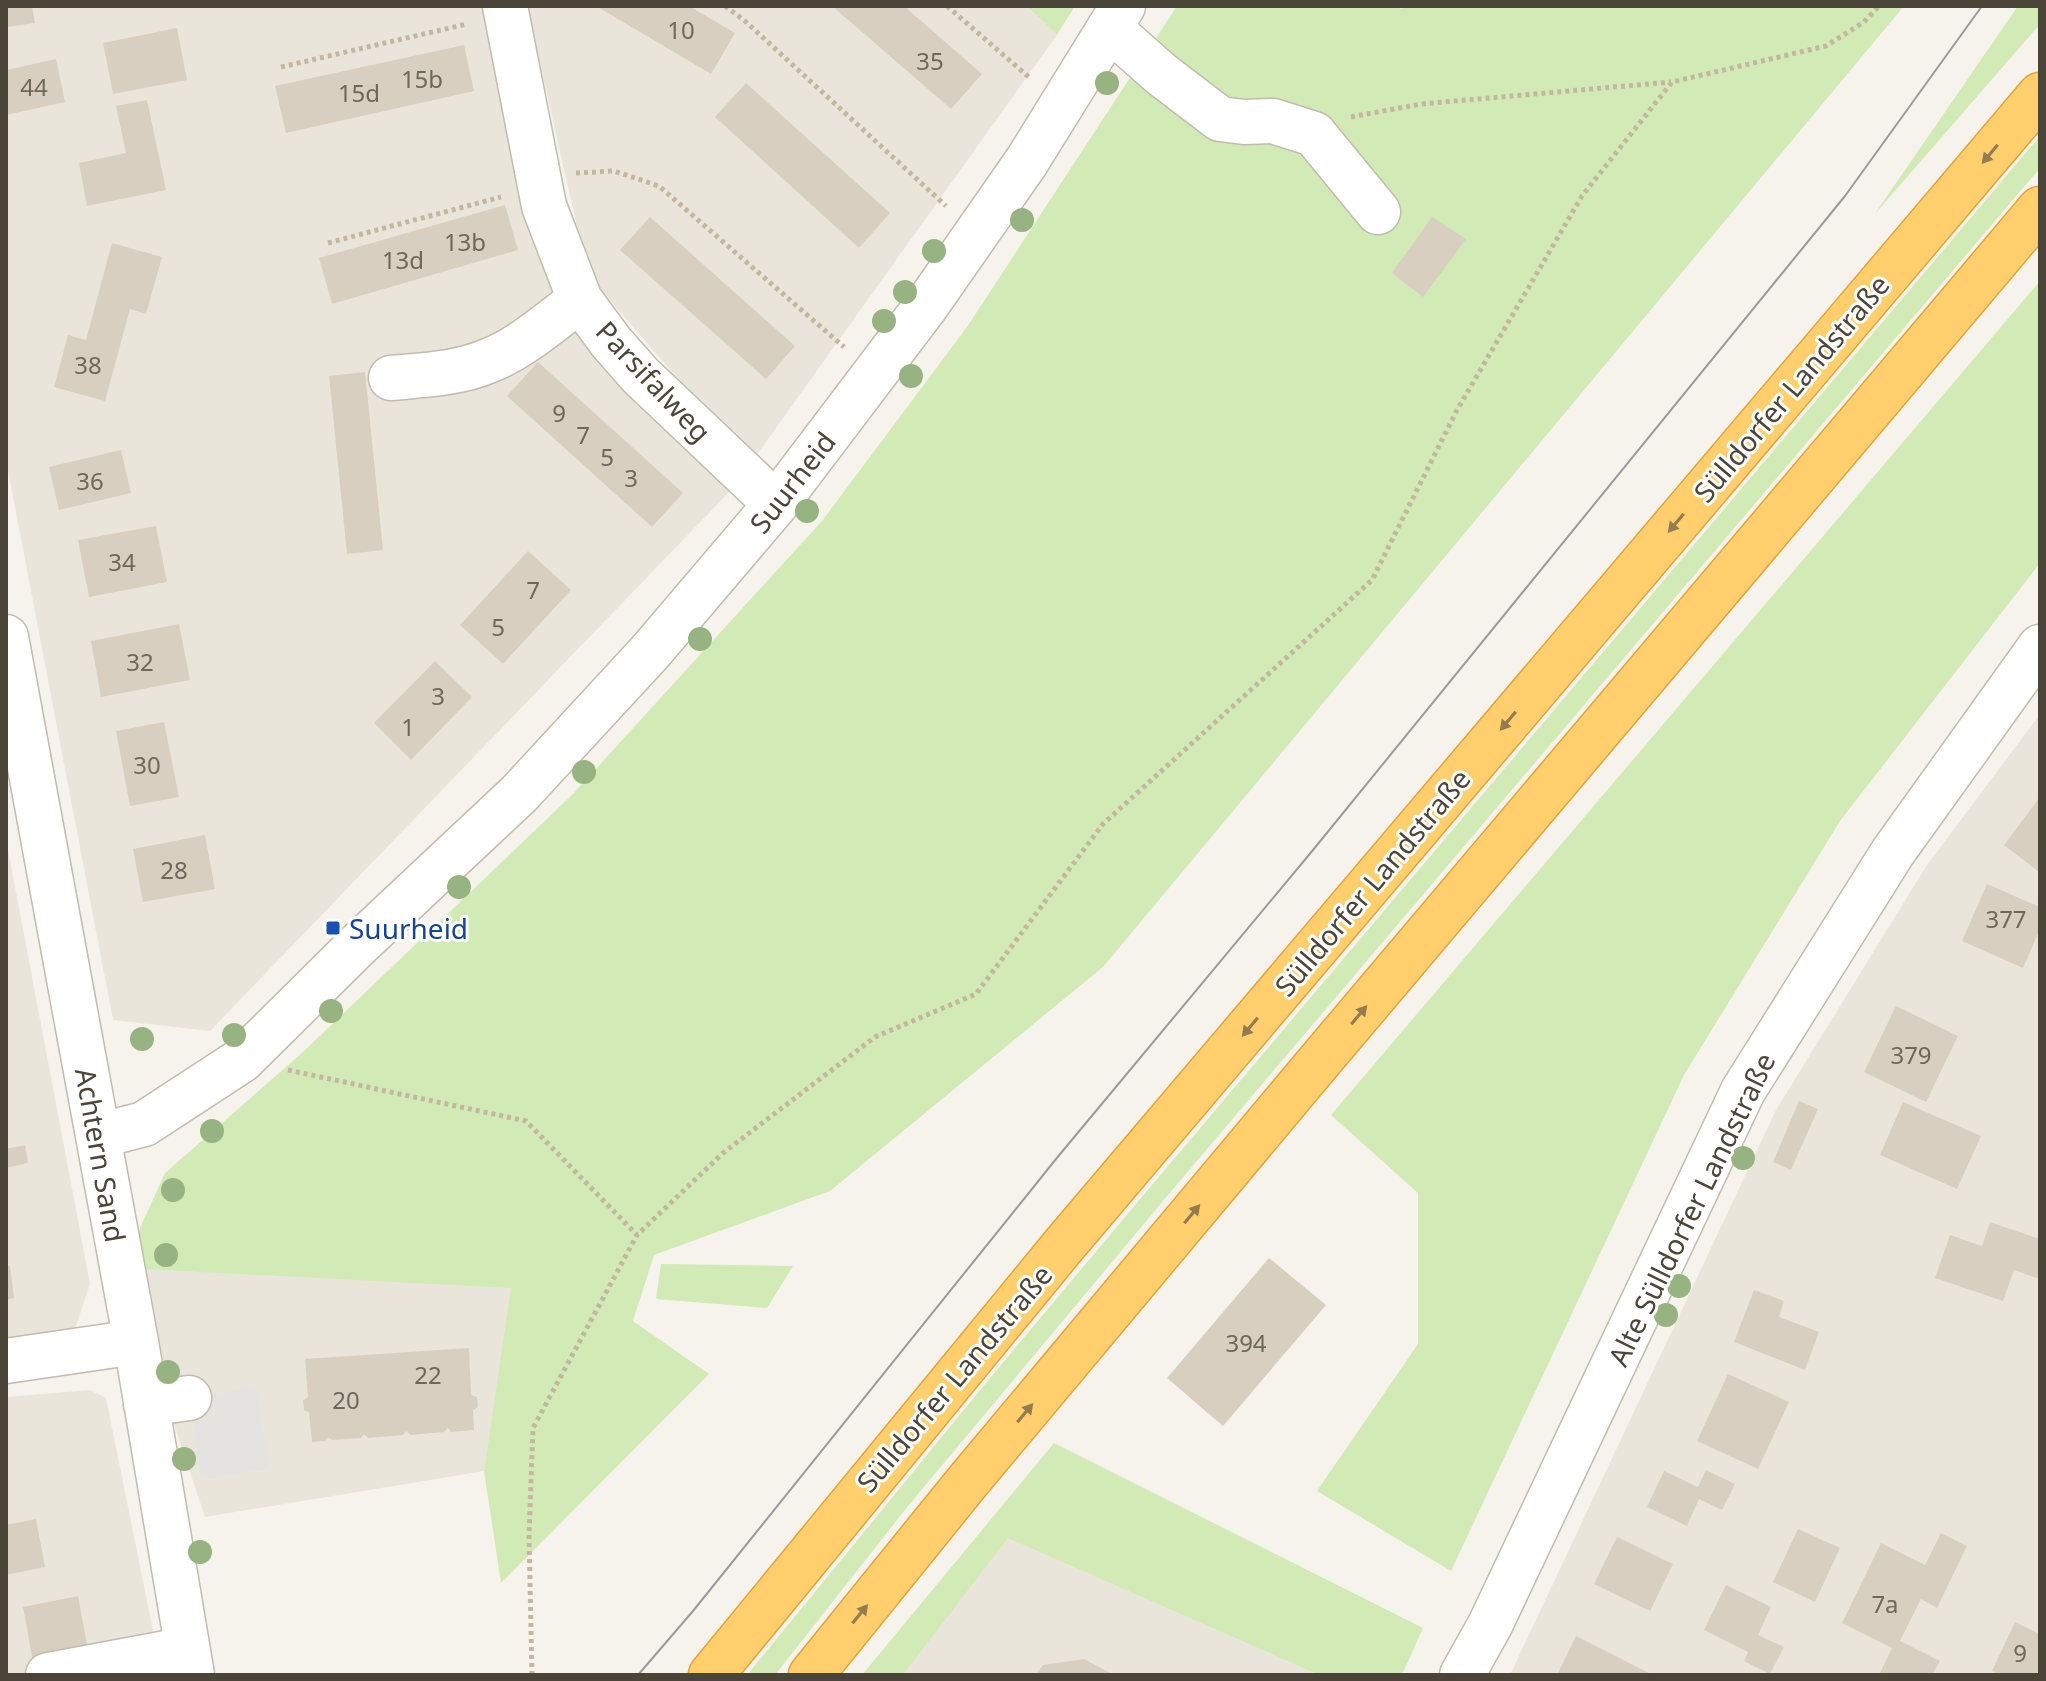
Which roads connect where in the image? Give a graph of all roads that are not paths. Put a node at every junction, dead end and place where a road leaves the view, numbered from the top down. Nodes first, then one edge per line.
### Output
1 (506, 10) edge
2 (1116, 17) edge
3 (2040, 95) edge
4 (2040, 209) edge
5 (1378, 212) dead end
6 (580, 300) junction
7 (391, 378) dead end
8 (776, 504) junction
9 (6, 637) edge
10 (2040, 647) edge
11 (22, 809) edge
12 (98, 1136) junction
13 (136, 1342) junction
14 (6, 1361) edge
15 (189, 1398) dead end
16 (146, 1404) junction
17 (190, 1662) edge
18 (48, 1675) edge
19 (711, 1675) edge
20 (811, 1675) edge
21 (1462, 1675) edge

1 - 6 street, Parsifalweg
2 - 5 street
2 - 8 street, Suurheid
3 -> 19 highway, Sülldorfer Landstraße
20 -> 4 highway
6 - 7 street
6 - 8 street, Parsifalweg
8 - 12 street, Suurheid
9 - 11 street, Achtern Sand
10 - 21 street, Alte Sülldorfer Landstraße
11 - 12 street, Achtern Sand
12 - 13 street, Achtern Sand
13 - 14 street
13 - 16 street, Achtern Sand
15 - 16 street
16 - 17 street, Achtern Sand
17 - 18 street

